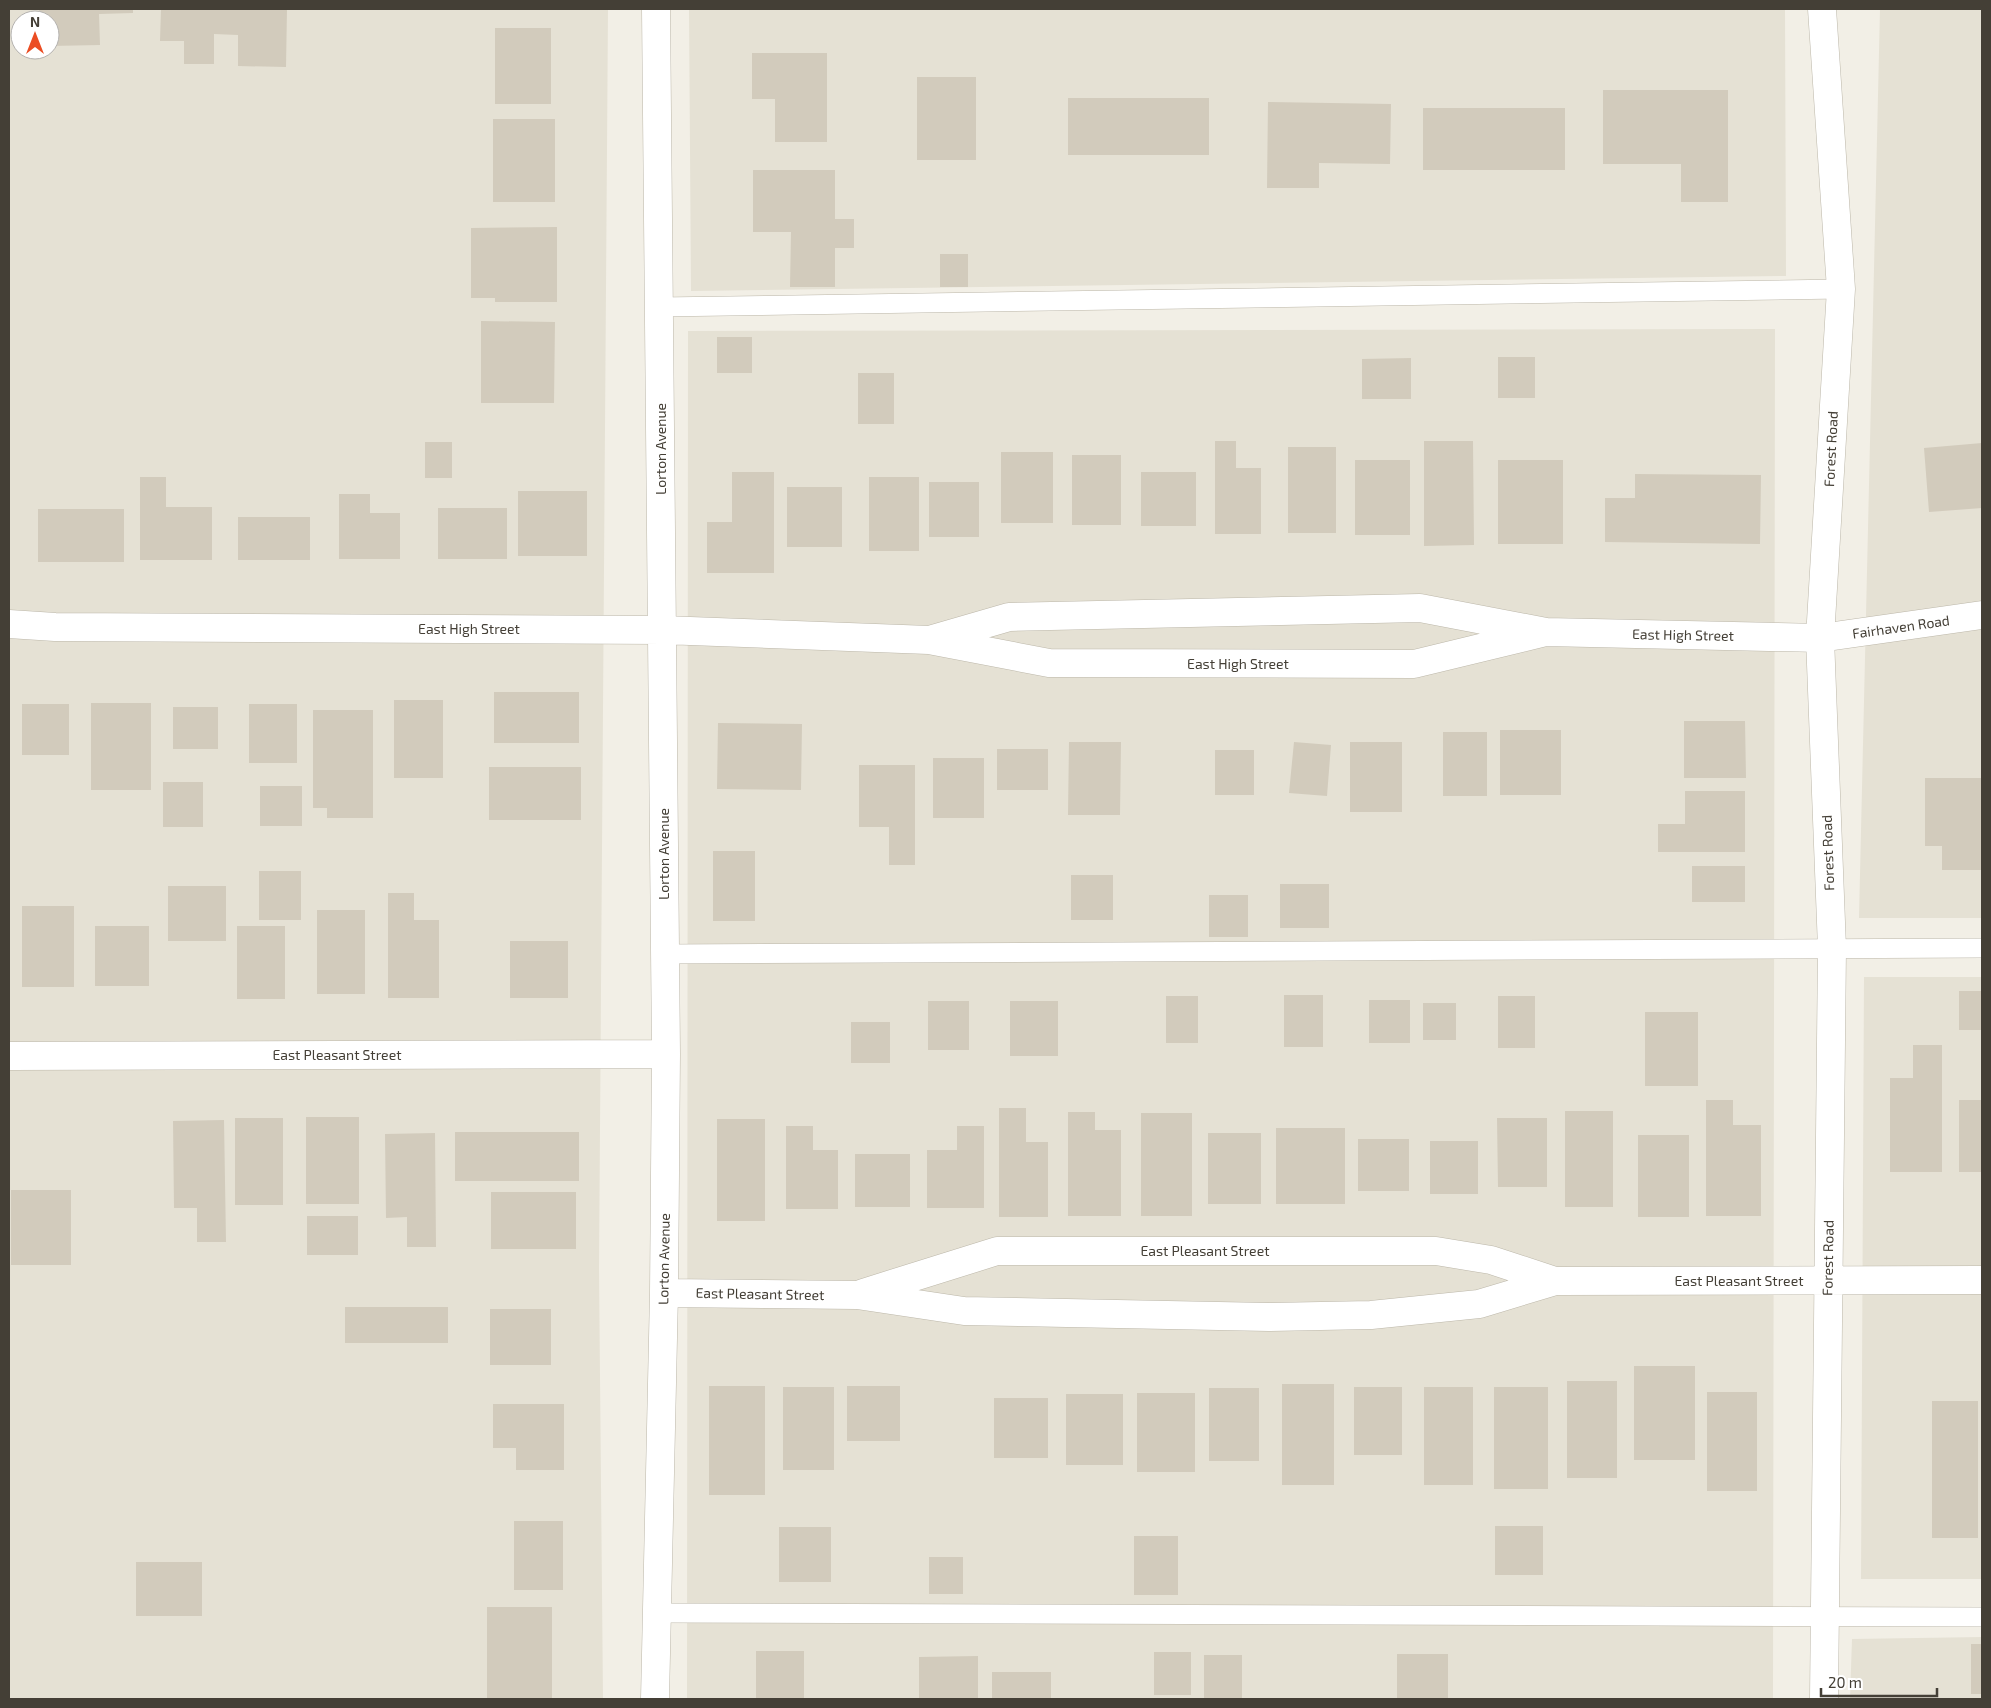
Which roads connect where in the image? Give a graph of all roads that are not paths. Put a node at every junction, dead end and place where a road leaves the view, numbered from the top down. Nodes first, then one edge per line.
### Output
1 (656, 9) edge
2 (1822, 9) edge
3 (1841, 289) junction
4 (660, 307) junction
5 (1982, 615) edge
6 (9, 624) edge
7 (663, 630) junction
8 (1546, 632) junction
9 (1820, 638) junction
10 (928, 640) junction
11 (1832, 948) junction
12 (1982, 948) edge
13 (665, 954) junction
14 (666, 1054) junction
15 (9, 1056) edge
16 (1828, 1280) junction
17 (1982, 1280) edge
18 (1556, 1281) junction
19 (664, 1293) junction
20 (857, 1295) junction
21 (657, 1613) junction
22 (1825, 1617) junction
23 (1982, 1617) edge
24 (655, 1699) edge
25 (1824, 1699) edge

1 - 4 street, Lorton Avenue
2 - 3 street, Forest Road
3 - 4 lane
3 - 9 street, Forest Road
4 - 7 street, Lorton Avenue
5 - 9 street, Fairhaven Road
6 - 7 street, East High Street
7 - 10 street, East High Street
7 - 13 street, Lorton Avenue
8 - 9 street, East High Street
8 - 10 street, East High Street
8 - 10 street, East High Street
9 - 11 street, Forest Road
11 - 12 lane
11 - 13 lane
11 - 16 street, Forest Road
13 - 14 street, Lorton Avenue
14 - 15 street, East Pleasant Street
14 - 19 street, Lorton Avenue
16 - 17 street, East Pleasant Street
16 - 18 street, East Pleasant Street
16 - 22 street, Forest Road
18 - 20 street, East Pleasant Street
18 - 20 street, East Pleasant Street
19 - 20 street, East Pleasant Street
19 - 21 street, Lorton Avenue
21 - 22 lane
21 - 24 street, Lorton Avenue
22 - 23 lane
22 - 25 street, Forest Road

